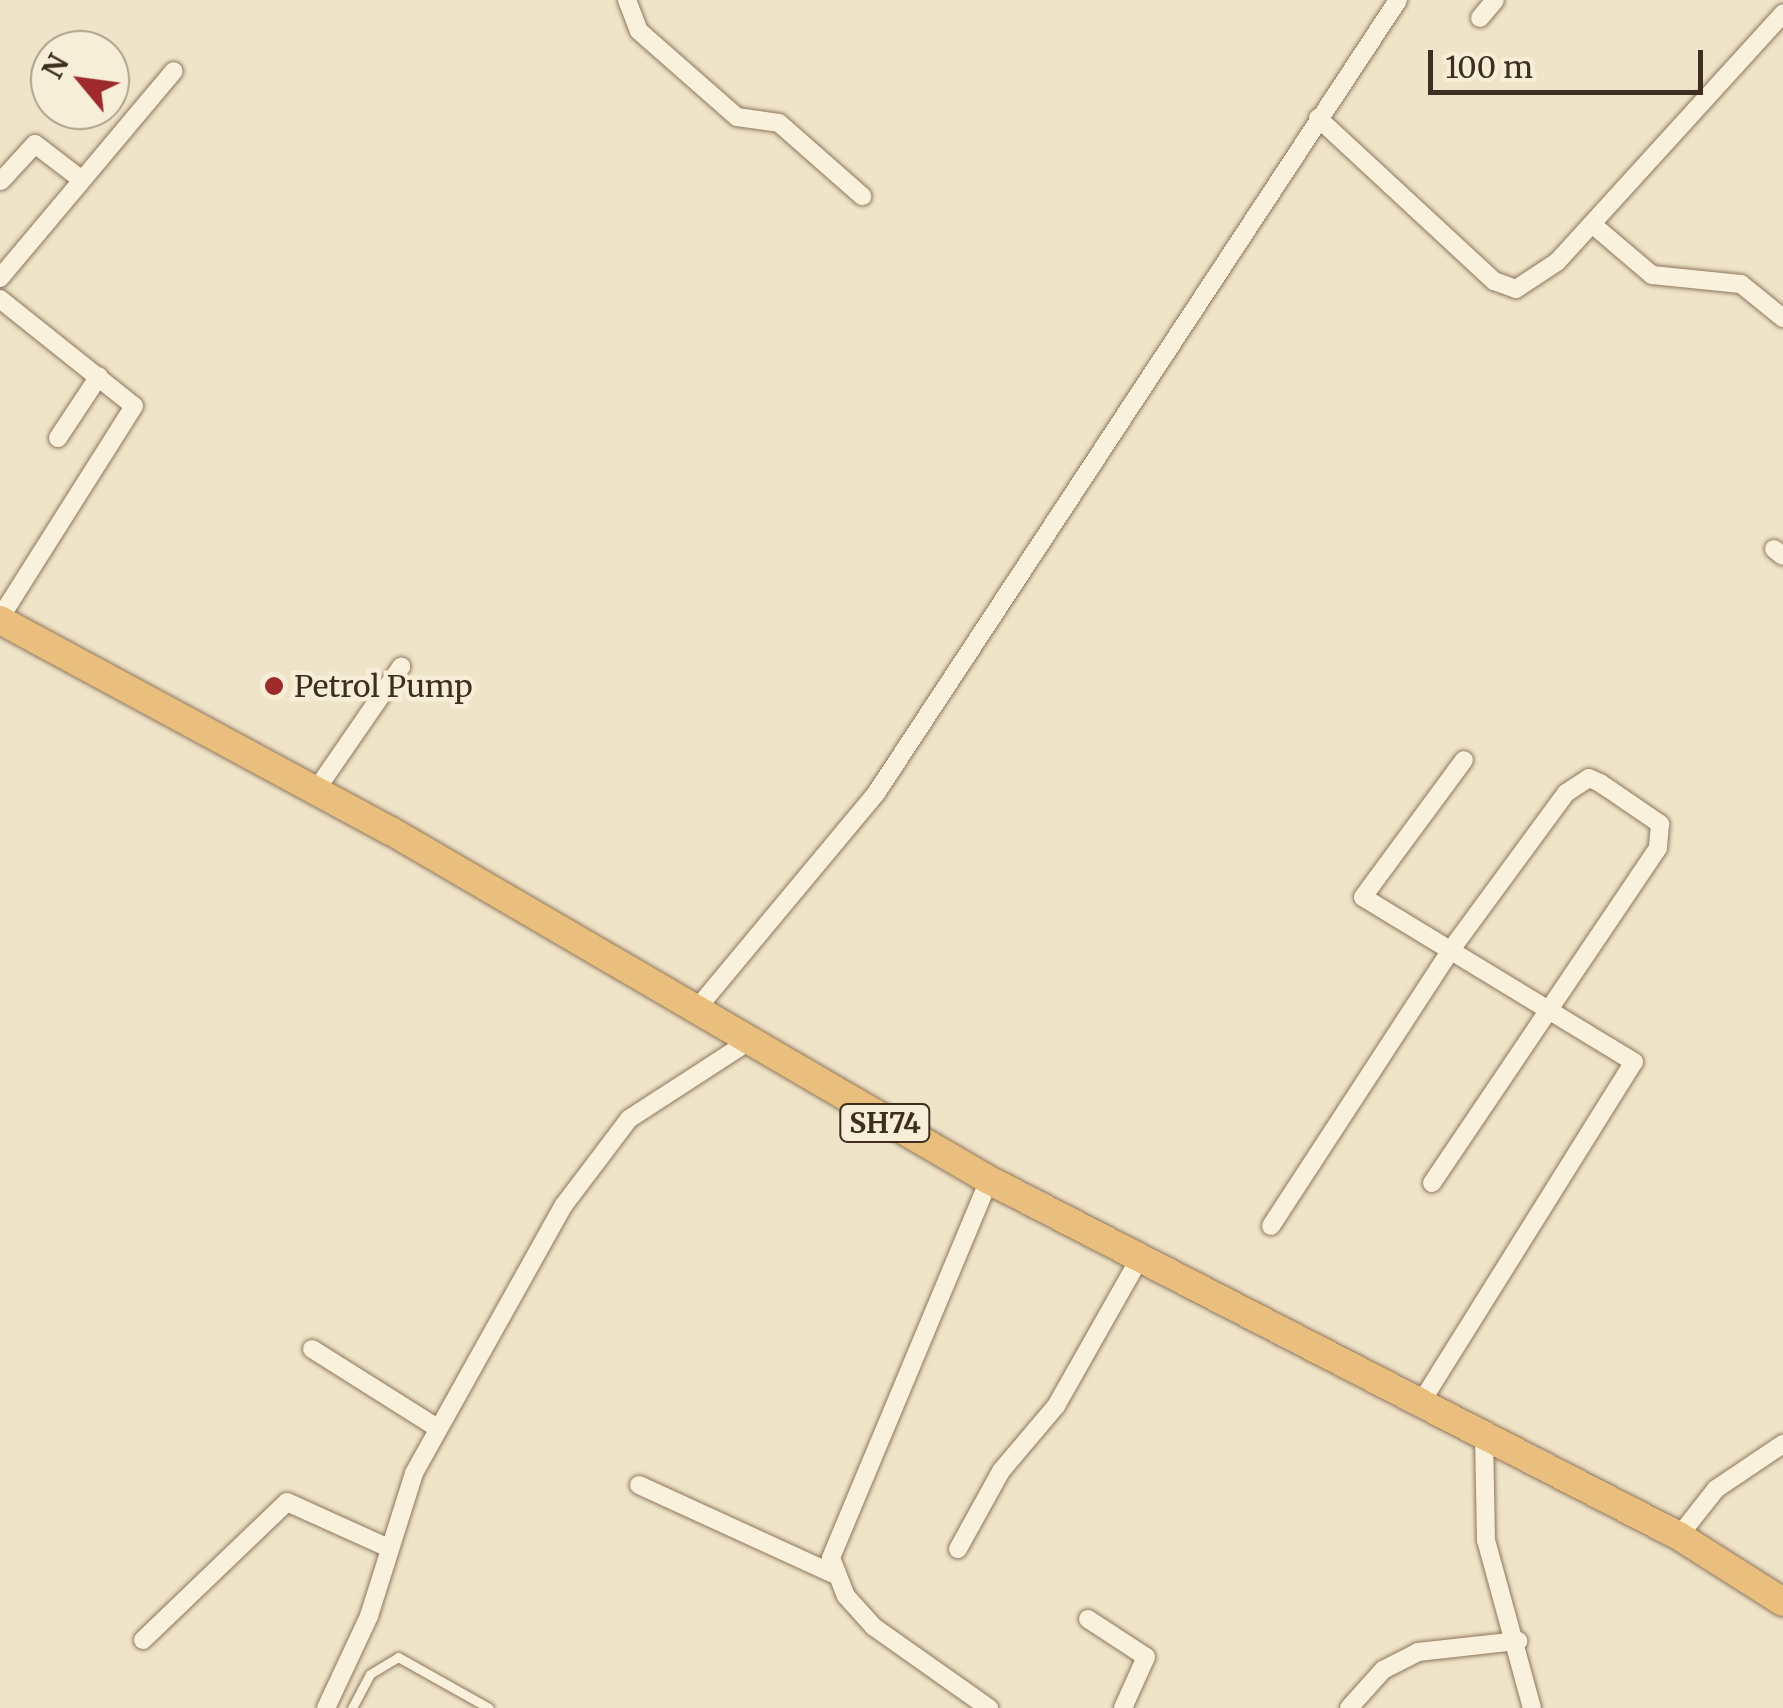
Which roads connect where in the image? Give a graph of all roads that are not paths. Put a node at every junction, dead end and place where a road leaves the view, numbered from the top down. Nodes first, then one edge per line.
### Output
1 (627, 0) edge
2 (1398, 0) edge
3 (1494, 0) edge
4 (1783, 14) edge
5 (1480, 18) dead end
6 (174, 71) dead end
7 (1318, 118) junction
8 (82, 180) junction
9 (1, 181) edge
10 (862, 196) dead end
11 (1592, 224) junction
12 (0, 278) edge
13 (0, 299) edge
14 (1783, 318) edge
15 (99, 376) junction
16 (58, 438) dead end
17 (0, 619) edge
18 (401, 666) dead end
19 (1464, 760) dead end
20 (316, 790) junction
21 (1450, 951) junction
22 (1549, 1006) junction
23 (694, 1012) junction
24 (746, 1043) junction
25 (989, 1180) junction
26 (1432, 1183) dead end
27 (1271, 1226) dead end
28 (1139, 1259) junction
29 (312, 1349) dead end
30 (1420, 1404) junction
31 (436, 1428) junction
32 (1484, 1436) junction
33 (1783, 1444) edge
34 (638, 1485) dead end
35 (1679, 1536) junction
36 (389, 1548) junction
37 (958, 1549) dead end
38 (833, 1574) junction
39 (1783, 1602) edge
40 (1088, 1619) dead end
41 (143, 1640) dead end
42 (1518, 1641) junction
43 (326, 1708) edge
44 (352, 1708) edge
45 (489, 1708) edge
46 (989, 1708) edge
47 (1122, 1708) edge
48 (1349, 1708) edge
49 (1532, 1708) edge

1 - 10 street
2 - 7 street
3 - 5 street
4 - 11 street
6 - 8 street
7 - 11 street
7 - 23 street
8 - 9 street
8 - 12 street
11 - 14 street
13 - 15 street
15 - 16 street
15 - 17 street
17 - 20 highway, SH74
18 - 20 street
19 - 21 street
20 - 23 highway, SH74
21 - 22 street
21 - 22 street
21 - 27 street
22 - 26 street
22 - 30 street
23 - 24 highway, SH74
24 - 25 highway, SH74
24 - 31 street
25 - 28 highway, SH74
25 - 38 street
28 - 30 highway, SH74
28 - 37 street
29 - 31 street
30 - 32 highway, SH74
31 - 36 street
32 - 35 highway, SH74
32 - 42 street
33 - 35 street
34 - 38 street
35 - 39 highway, SH74
36 - 41 street
36 - 43 street
38 - 46 street
40 - 47 street
42 - 48 street
42 - 49 street
44 - 45 lane

